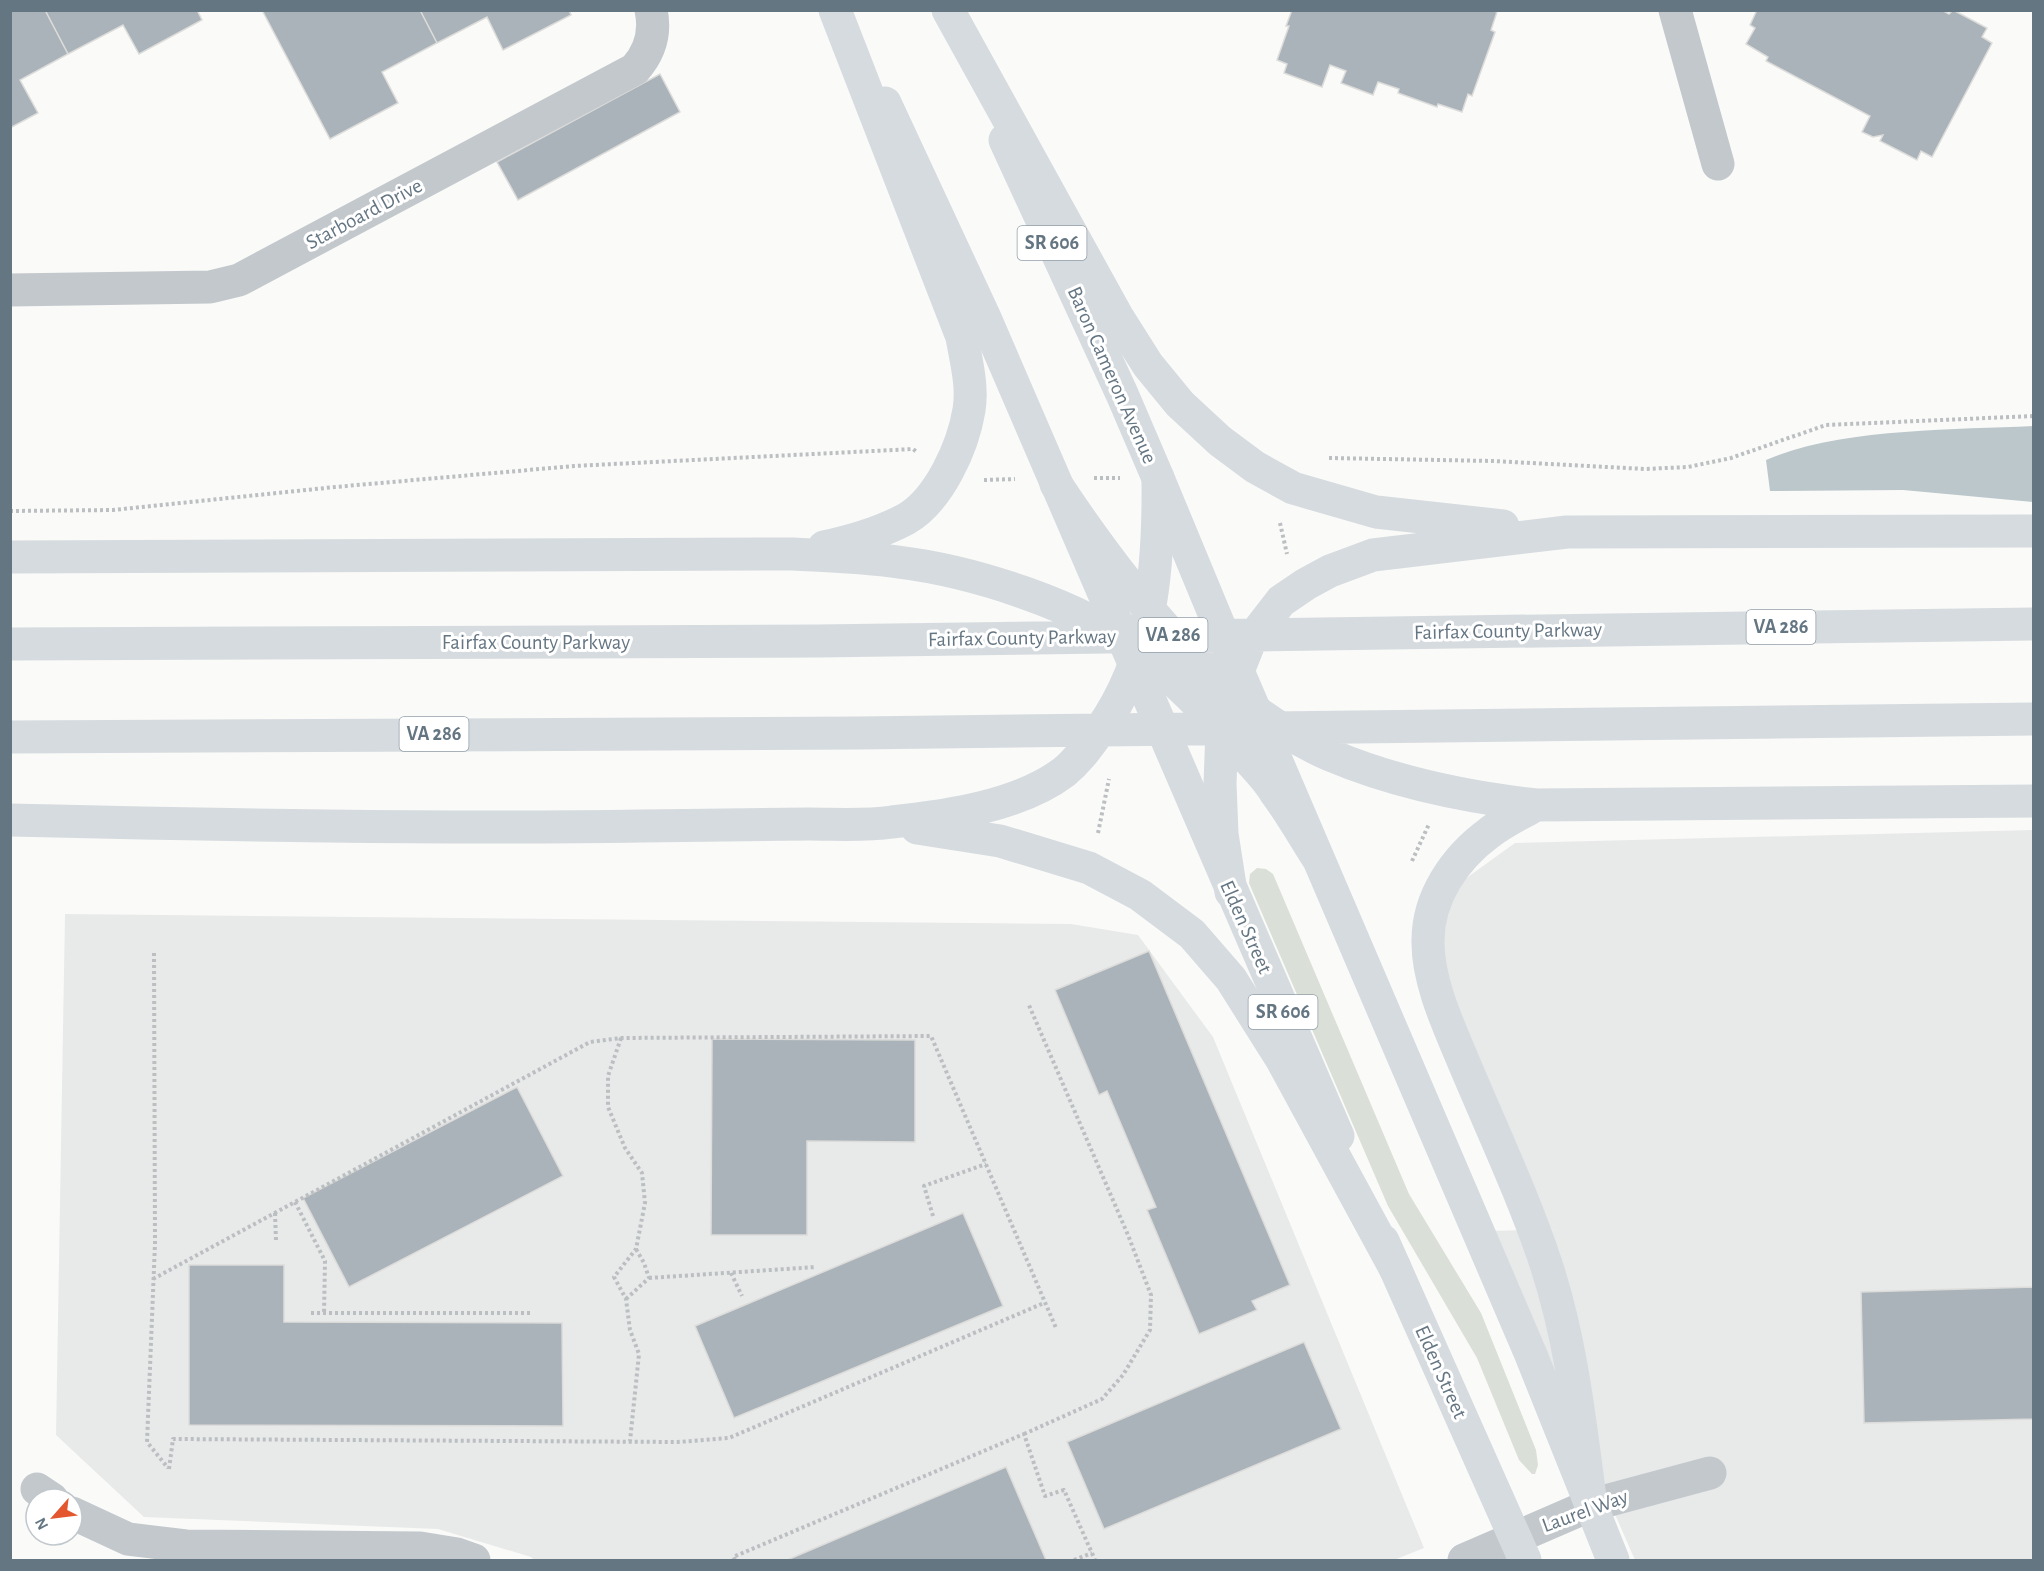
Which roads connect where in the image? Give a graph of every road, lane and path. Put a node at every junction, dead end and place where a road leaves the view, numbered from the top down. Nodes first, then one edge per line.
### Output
1 (651, 10) edge
2 (836, 10) edge
3 (841, 10) edge
4 (946, 10) edge
5 (1675, 10) edge
6 (1718, 164) dead end
7 (10, 290) edge
8 (1050, 470) junction
9 (1158, 478) junction
10 (1279, 516) dead end
11 (2034, 531) edge
12 (1567, 532) junction
13 (793, 554) junction
14 (10, 557) edge
15 (1288, 560) dead end
16 (1149, 608) junction
17 (2034, 624) edge
18 (10, 644) edge
19 (1131, 652) junction
20 (1241, 690) junction
21 (2034, 719) edge
22 (1222, 729) junction
23 (10, 737) edge
24 (1103, 773) dead end
25 (2034, 801) edge
26 (1536, 806) junction
27 (1432, 818) dead end
28 (10, 820) edge
29 (889, 823) junction
30 (1098, 835) dead end
31 (1317, 857) junction
32 (1409, 868) dead end
33 (1231, 892) junction
34 (154, 952) dead end
35 (1028, 1003) dead end
36 (621, 1038) junction
37 (986, 1164) junction
38 (296, 1202) junction
39 (276, 1212) junction
40 (933, 1216) dead end
41 (276, 1240) dead end
42 (636, 1249) junction
43 (816, 1267) dead end
44 (1395, 1268) junction
45 (731, 1273) junction
46 (153, 1278) junction
47 (649, 1278) junction
48 (742, 1296) dead end
49 (626, 1299) junction
50 (1045, 1303) junction
51 (311, 1313) dead end
52 (324, 1313) junction
53 (532, 1313) dead end
54 (1056, 1328) dead end
55 (1024, 1434) junction
56 (630, 1441) junction
57 (1710, 1473) dead end
58 (1591, 1505) junction
59 (84, 1519) edge
60 (1520, 1549) edge
61 (1092, 1553) junction
62 (474, 1560) edge
63 (735, 1560) edge
64 (1074, 1560) edge
65 (1095, 1560) edge
66 (1464, 1560) edge
67 (1613, 1560) edge

1 - 7 street, Starboard Drive
2 - 13 main road
3 - 8 main road, SR 606
4 - 9 main road, Baron Cameron Avenue / SR 606
4 - 12 main road
5 - 6 street
8 - 16 main road
8 - 19 main road, Elden Street / SR 606
9 - 16 main road
9 - 20 main road, SR 606
10 - 15 path
11 - 12 main road
12 - 20 main road
13 - 14 main road
13 - 19 main road
16 - 19 main road
16 - 20 main road
17 - 18 main road, Fairfax County Parkway / VA 286
19 - 22 main road
19 - 29 main road
19 - 33 main road, Elden Street / SR 606
20 - 22 main road
20 - 26 main road
20 - 31 main road, SR 606
21 - 23 main road, VA 286
22 - 31 main road
22 - 33 main road
24 - 30 path
25 - 26 main road
26 - 58 main road
27 - 32 path
28 - 29 main road
29 - 44 main road
31 - 58 main road, SR 606
33 - 44 main road, Elden Street / SR 606
34 - 46 path
35 - 55 path
36 - 37 path
36 - 38 path
36 - 42 path
37 - 40 path
37 - 50 path
38 - 39 path
38 - 52 path
39 - 41 path
39 - 46 path
42 - 47 path
42 - 49 path
43 - 45 path
44 - 60 main road, Elden Street / SR 606
45 - 47 path
45 - 48 path
46 - 56 path
47 - 49 path
49 - 56 path
50 - 54 path
50 - 56 path
51 - 52 path
52 - 53 path
55 - 61 path
55 - 63 path
57 - 58 street, Laurel Way
58 - 60 street, Laurel Way
58 - 67 main road, SR 606
59 - 62 street
60 - 66 street, Laurel Way
61 - 64 path
61 - 65 path

